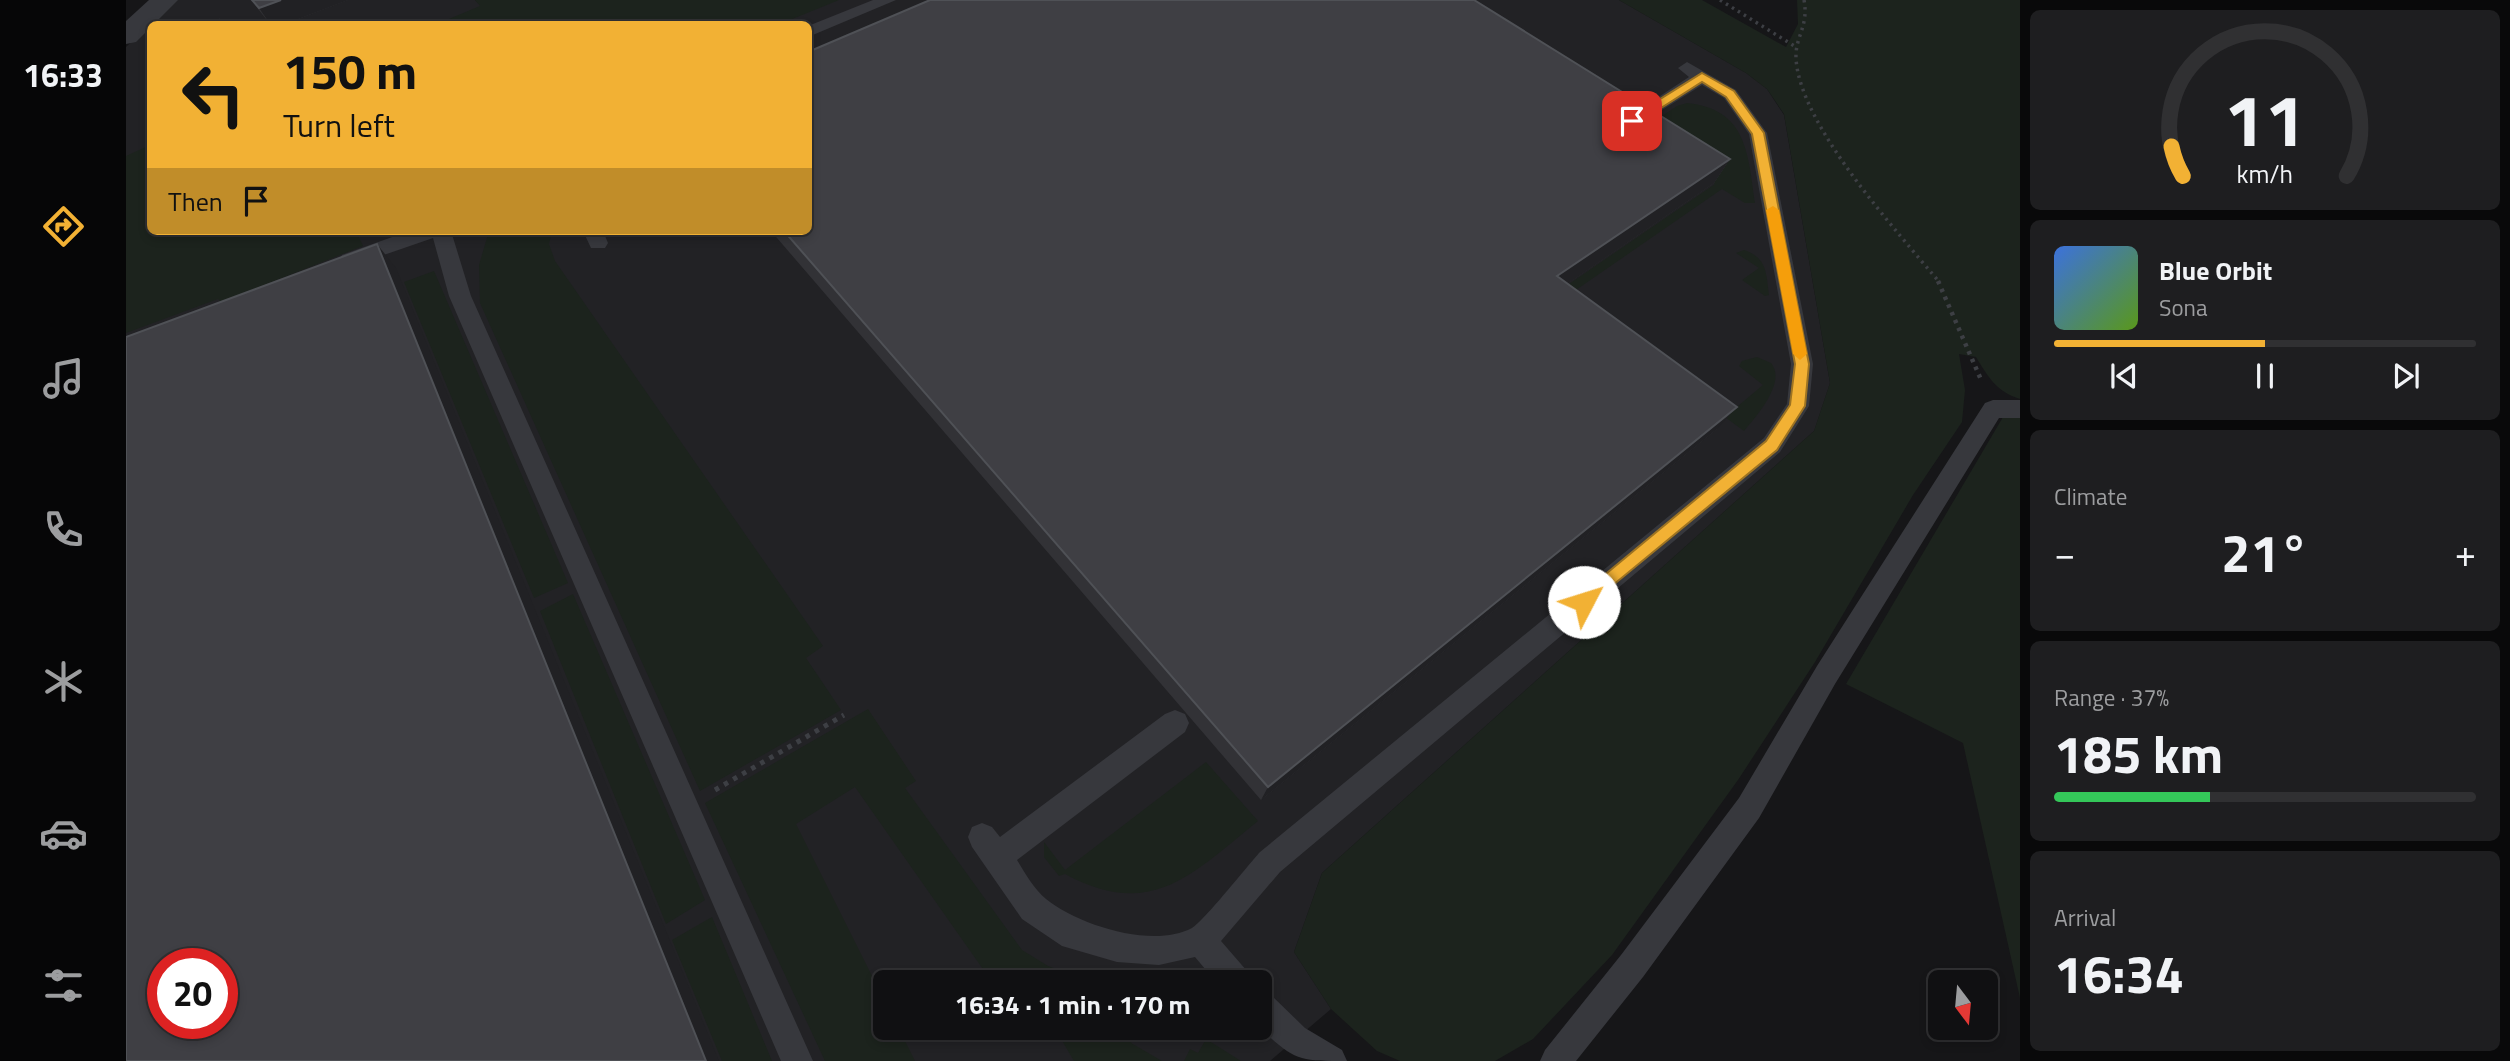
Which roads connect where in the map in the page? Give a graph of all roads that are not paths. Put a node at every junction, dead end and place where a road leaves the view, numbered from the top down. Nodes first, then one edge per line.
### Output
1 (164, 0) edge
2 (888, 0) edge
3 (812, 30) edge
4 (126, 36) edge
5 (1632, 121) edge
6 (419, 235) edge
7 (442, 235) edge
8 (331, 266) edge
9 (2020, 409) edge
10 (1175, 723) dead end
11 (1201, 941) junction
12 (1226, 970) edge
13 (1272, 1018) edge
14 (797, 1061) edge
15 (1331, 1061) edge
16 (1556, 1061) edge

1 - 4 street
2 - 3 lane
5 - 11 lane
6 - 8 lane
7 - 14 lane
9 - 16 lane
10 - 11 lane
11 - 12 lane
13 - 15 lane

